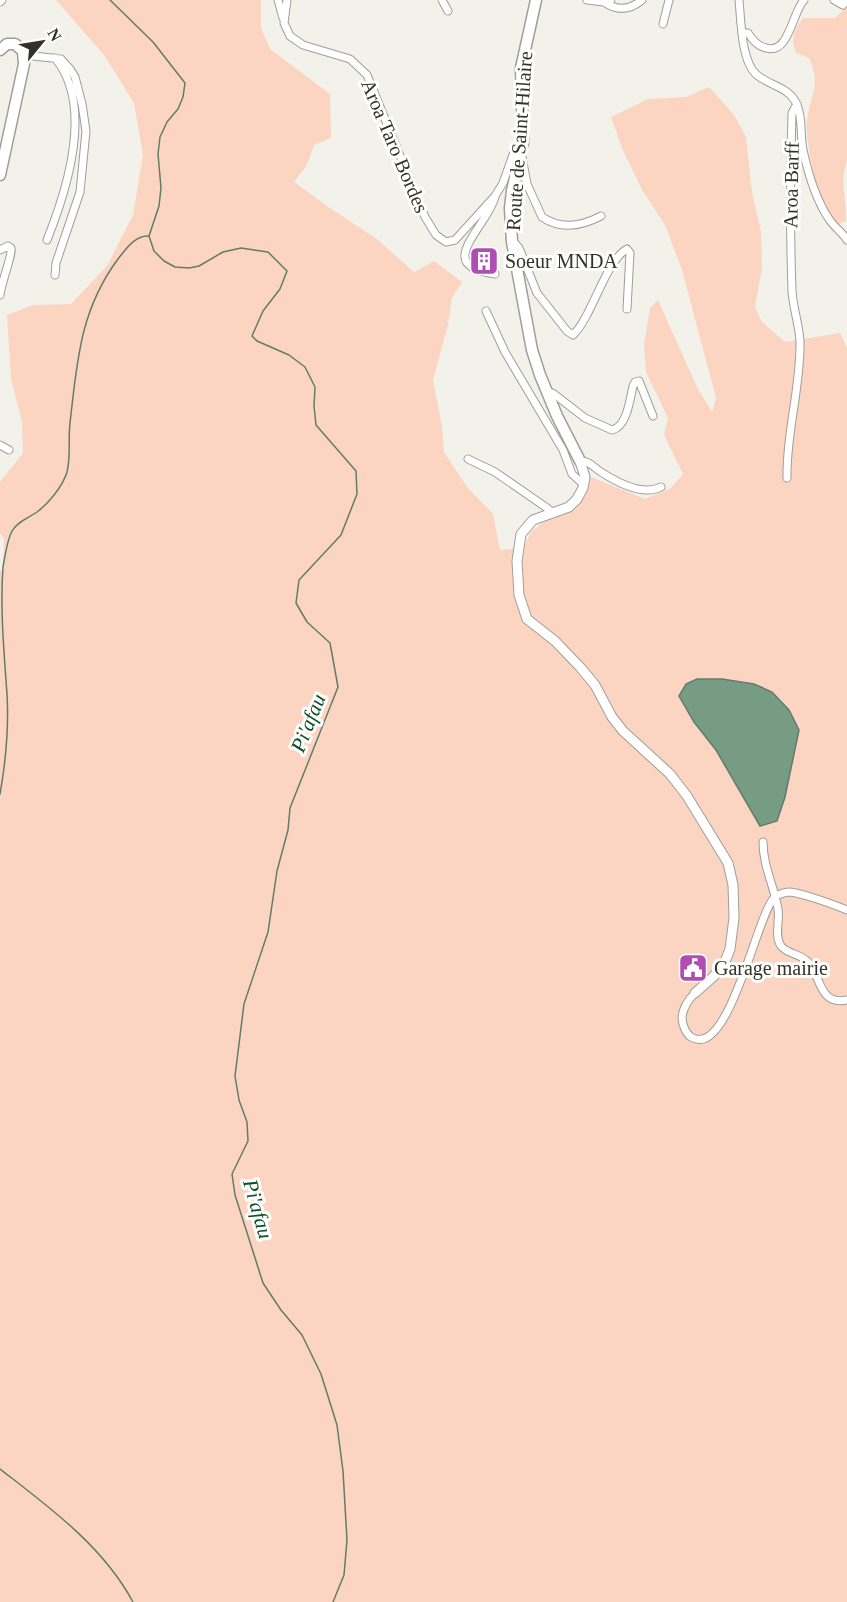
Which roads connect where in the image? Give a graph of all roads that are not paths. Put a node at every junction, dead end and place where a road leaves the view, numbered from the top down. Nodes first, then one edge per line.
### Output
1 (278, 0) edge
2 (287, 0) edge
3 (442, 0) edge
4 (536, 0) edge
5 (587, 0) edge
6 (642, 0) edge
7 (669, 0) edge
8 (739, 0) edge
9 (804, 0) edge
10 (834, 0) edge
11 (846, 0) edge
12 (607, 1) edge
13 (448, 11) dead end
14 (284, 20) junction
15 (663, 24) dead end
16 (742, 33) junction
17 (0, 50) edge
18 (24, 55) junction
19 (55, 58) junction
20 (797, 104) junction
21 (523, 142) junction
22 (521, 155) junction
23 (1, 172) edge
24 (496, 195) junction
25 (601, 216) dead end
26 (845, 237) edge
27 (512, 239) junction
28 (47, 240) dead end
29 (0, 249) edge
30 (495, 274) dead end
31 (55, 275) dead end
32 (0, 295) edge
33 (627, 309) dead end
34 (486, 311) dead end
35 (545, 390) junction
36 (653, 416) dead end
37 (0, 445) edge
38 (9, 450) dead end
39 (468, 459) dead end
40 (580, 461) junction
41 (787, 478) dead end
42 (584, 484) junction
43 (662, 487) dead end
44 (553, 513) junction
45 (763, 842) dead end
46 (773, 898) junction
47 (847, 910) edge
48 (695, 993) joint
49 (847, 1000) edge

1 - 14 street, Aroa Taro Bordes
2 - 14 street
3 - 13 street
4 - 21 main road, Route de Saint-Hilaire
5 - 12 street
6 - 12 street
7 - 15 street
8 - 16 street
9 - 16 street
10 - 11 street
14 - 24 street, Aroa Taro Bordes
16 - 20 street
17 - 18 main road
18 - 19 street
18 - 23 main road
19 - 28 street
19 - 31 street
20 - 26 street, Aroa Barff
20 - 41 street, Aroa Barff
21 - 22 main road, Route de Saint-Hilaire
21 - 24 street, Aroa Taro Bordes
22 - 25 street
22 - 27 main road, Route de Saint-Hilaire
24 - 30 street, Aroa Taro Bordes
27 - 33 street
27 - 35 main road, Route de Saint-Hilaire
29 - 32 street
34 - 42 street
35 - 36 street
35 - 40 main road, Route de Saint-Hilaire
37 - 38 street
39 - 44 street
40 - 42 street, Route de Saint-Hilaire
40 - 43 street
42 - 44 street
44 - 48 street
45 - 46 street
46 - 47 street
46 - 48 street
46 - 49 street

